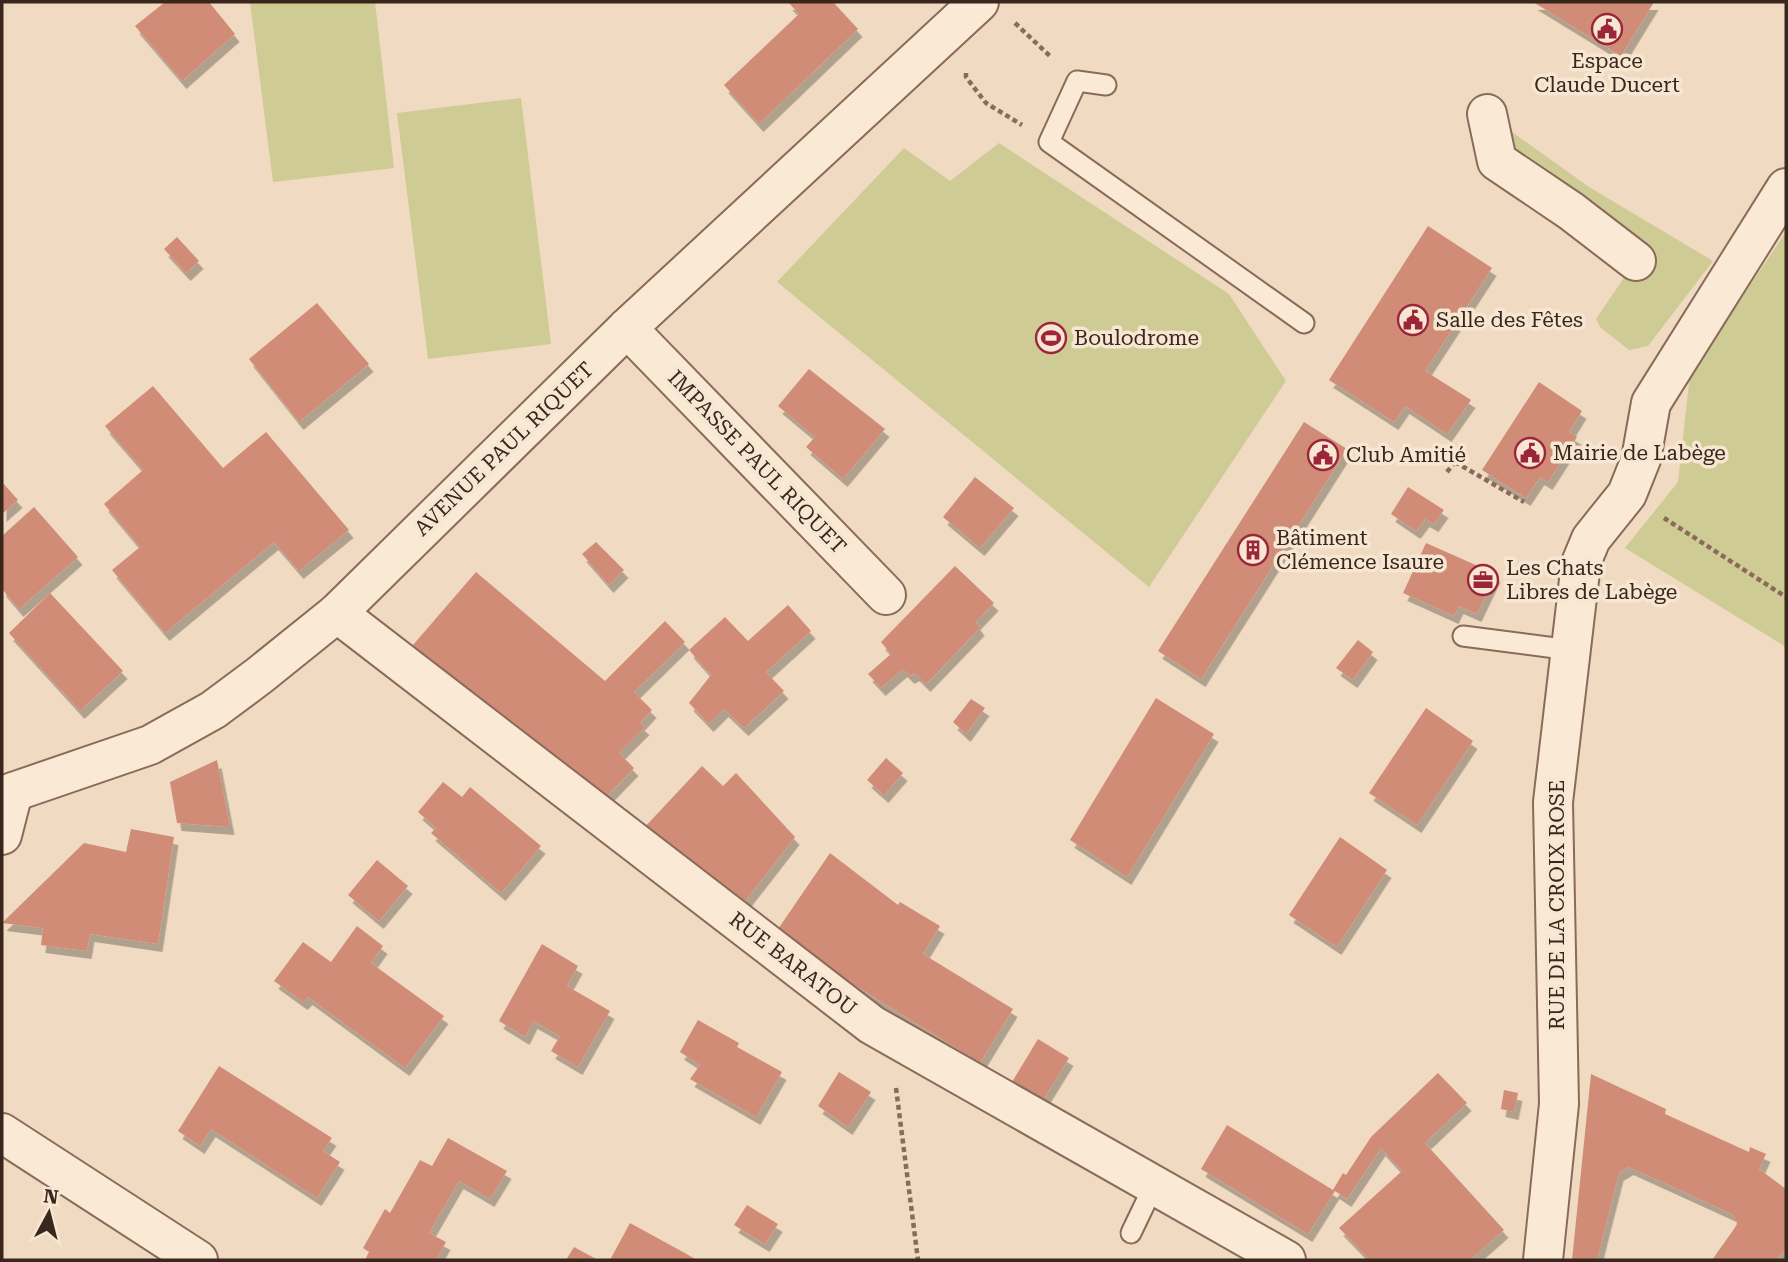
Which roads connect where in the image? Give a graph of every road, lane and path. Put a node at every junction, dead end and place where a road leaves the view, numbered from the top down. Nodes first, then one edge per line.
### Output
1 (964, 7) edge
2 (1013, 21) dead end
3 (966, 65) dead end
4 (1077, 81) junction
5 (1106, 85) dead end
6 (1487, 114) dead end
7 (1049, 142) junction
8 (1786, 188) edge
9 (1636, 261) dead end
10 (1304, 323) dead end
11 (627, 328) junction
12 (1447, 472) dead end
13 (1524, 502) dead end
14 (1706, 545) dead end
15 (886, 595) dead end
16 (1786, 597) edge
17 (337, 613) junction
18 (1463, 636) dead end
19 (1571, 650) junction
20 (7, 786) edge
21 (2, 835) edge
22 (889, 1035) junction
23 (2, 1133) edge
24 (1154, 1185) junction
25 (1130, 1233) dead end
26 (198, 1260) edge
27 (918, 1260) edge
28 (1286, 1260) edge
29 (1543, 1260) edge

1 - 11 street, AVENUE PAUL RIQUET
2 - 4 path
3 - 7 path
4 - 5 lane
4 - 7 lane
6 - 9 street
7 - 10 lane
8 - 19 street, RUE DE LA CROIX ROSE
11 - 15 street, IMPASSE PAUL RIQUET
11 - 17 street, AVENUE PAUL RIQUET
12 - 13 path
14 - 16 path
17 - 20 street, AVENUE PAUL RIQUET
17 - 22 street, RUE BARATOU
18 - 19 lane
19 - 29 street, RUE DE LA CROIX ROSE
20 - 21 street, AVENUE PAUL RIQUET
22 - 24 street, RUE BARATOU
22 - 27 path
23 - 26 street
24 - 25 lane
24 - 28 street, RUE BARATOU

